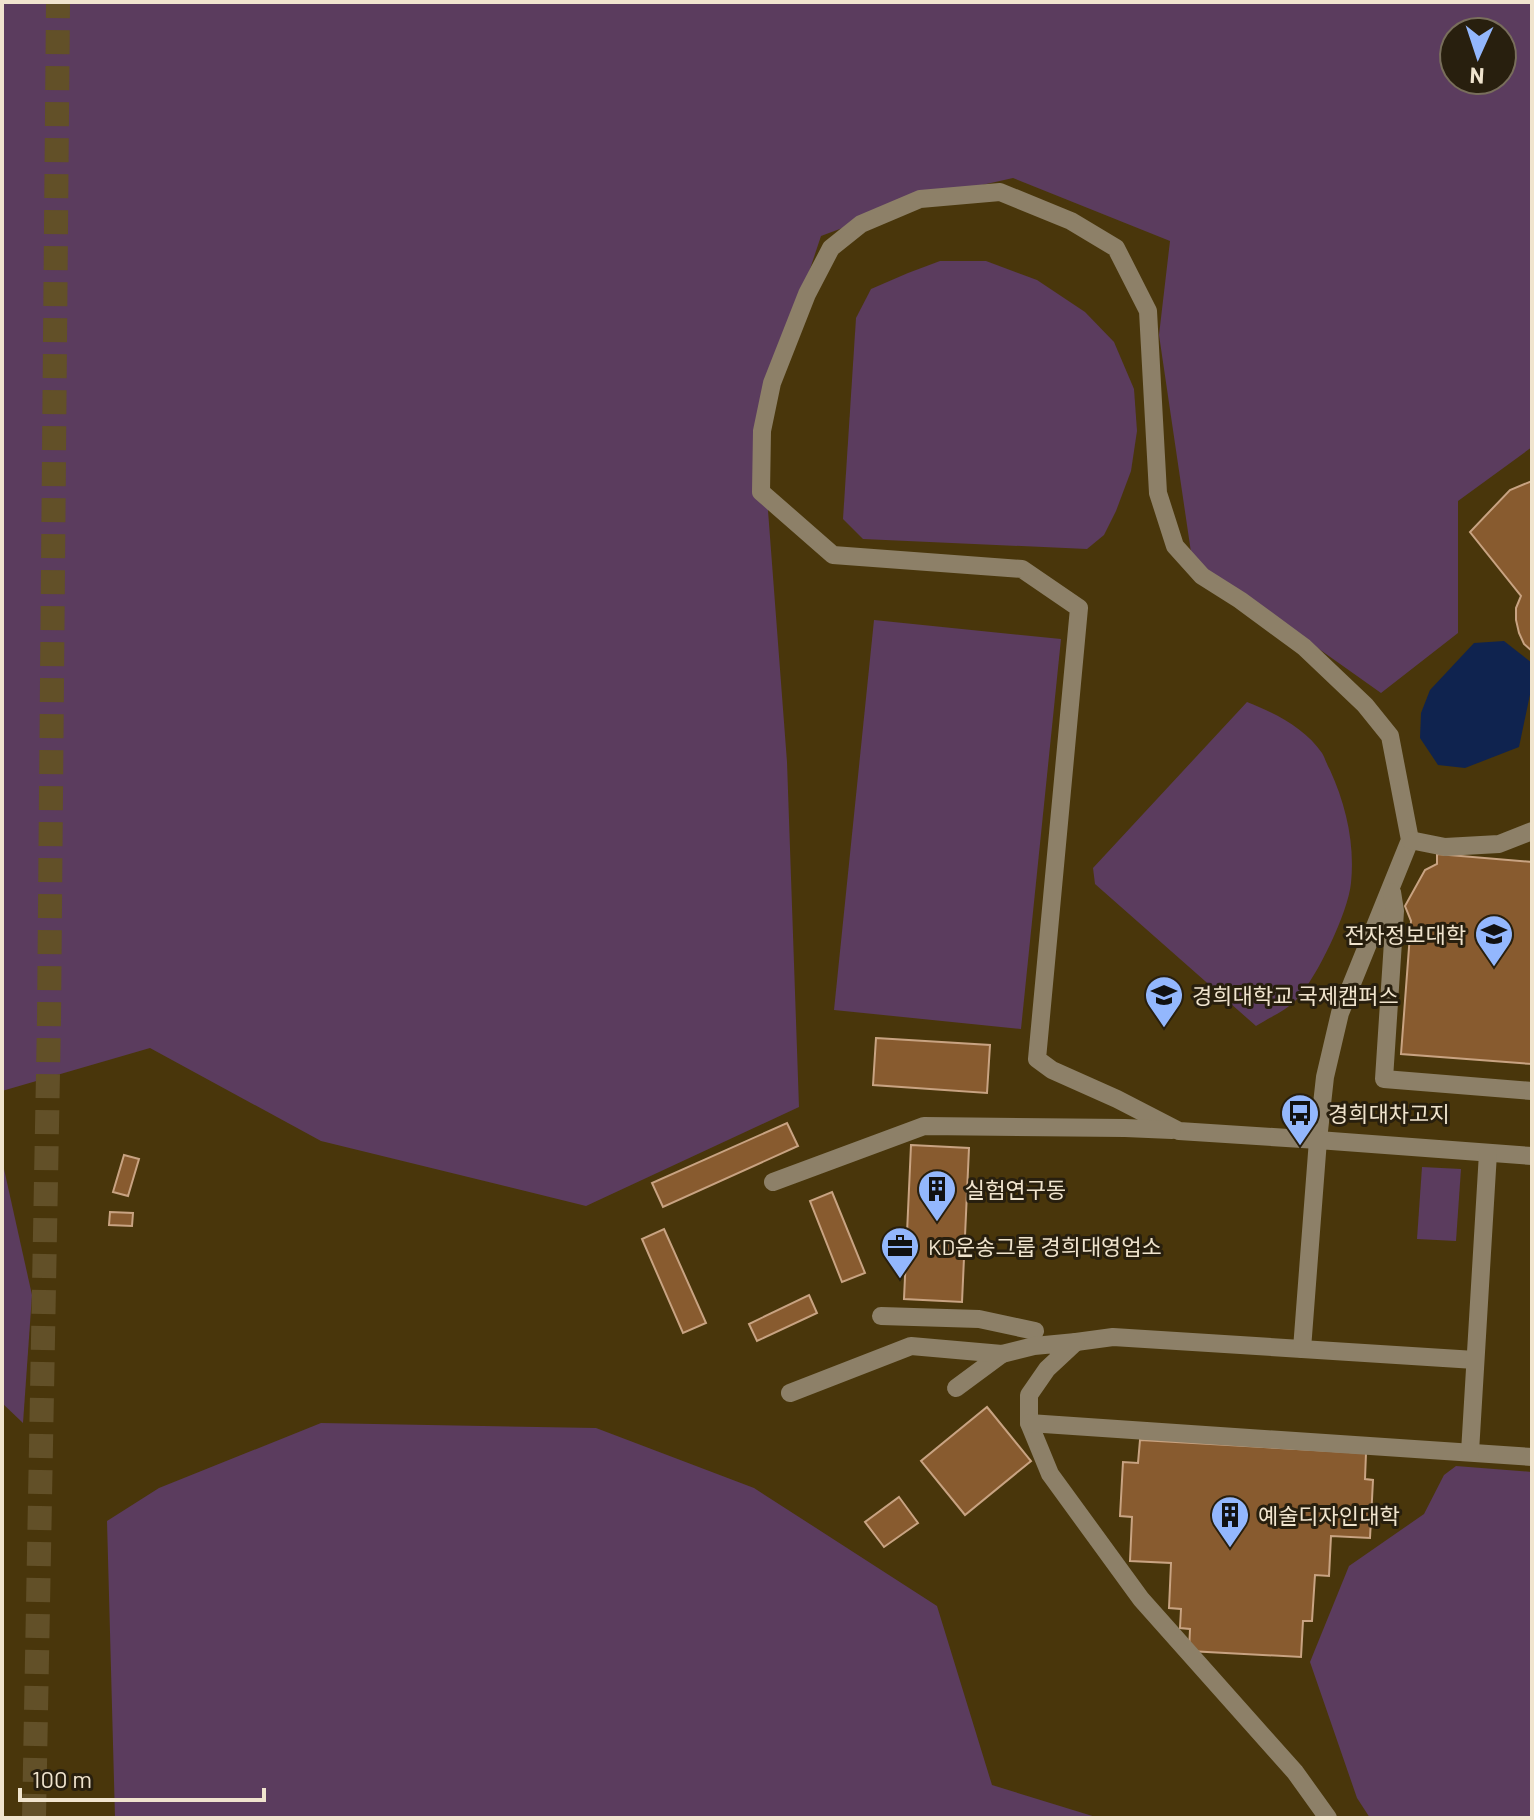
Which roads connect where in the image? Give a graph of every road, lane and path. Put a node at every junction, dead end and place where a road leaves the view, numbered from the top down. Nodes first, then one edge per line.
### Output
1 (1532, 831) edge
2 (1410, 840) junction
3 (1392, 889) junction
4 (1532, 1091) edge
5 (1179, 1131) junction
6 (1318, 1140) junction
7 (1488, 1153) junction
8 (1532, 1156) edge
9 (773, 1182) dead end
10 (881, 1316) dead end
11 (1035, 1331) dead end
12 (1076, 1342) junction
13 (1302, 1349) junction
14 (1002, 1354) junction
15 (1475, 1360) junction
16 (956, 1388) dead end
17 (790, 1393) dead end
18 (1029, 1423) junction
19 (1470, 1452) junction
20 (1532, 1457) edge
21 (1328, 1818) edge

1 - 2 street
2 - 3 street
2 - 5 street
3 - 4 street
3 - 6 street
5 - 6 street
5 - 9 street
6 - 7 street
6 - 13 street
7 - 8 street
7 - 15 street
10 - 11 street
12 - 13 street
12 - 14 street
12 - 18 street
13 - 15 street
14 - 16 street
14 - 17 street
15 - 19 street
18 - 19 street
18 - 21 street
19 - 20 street

